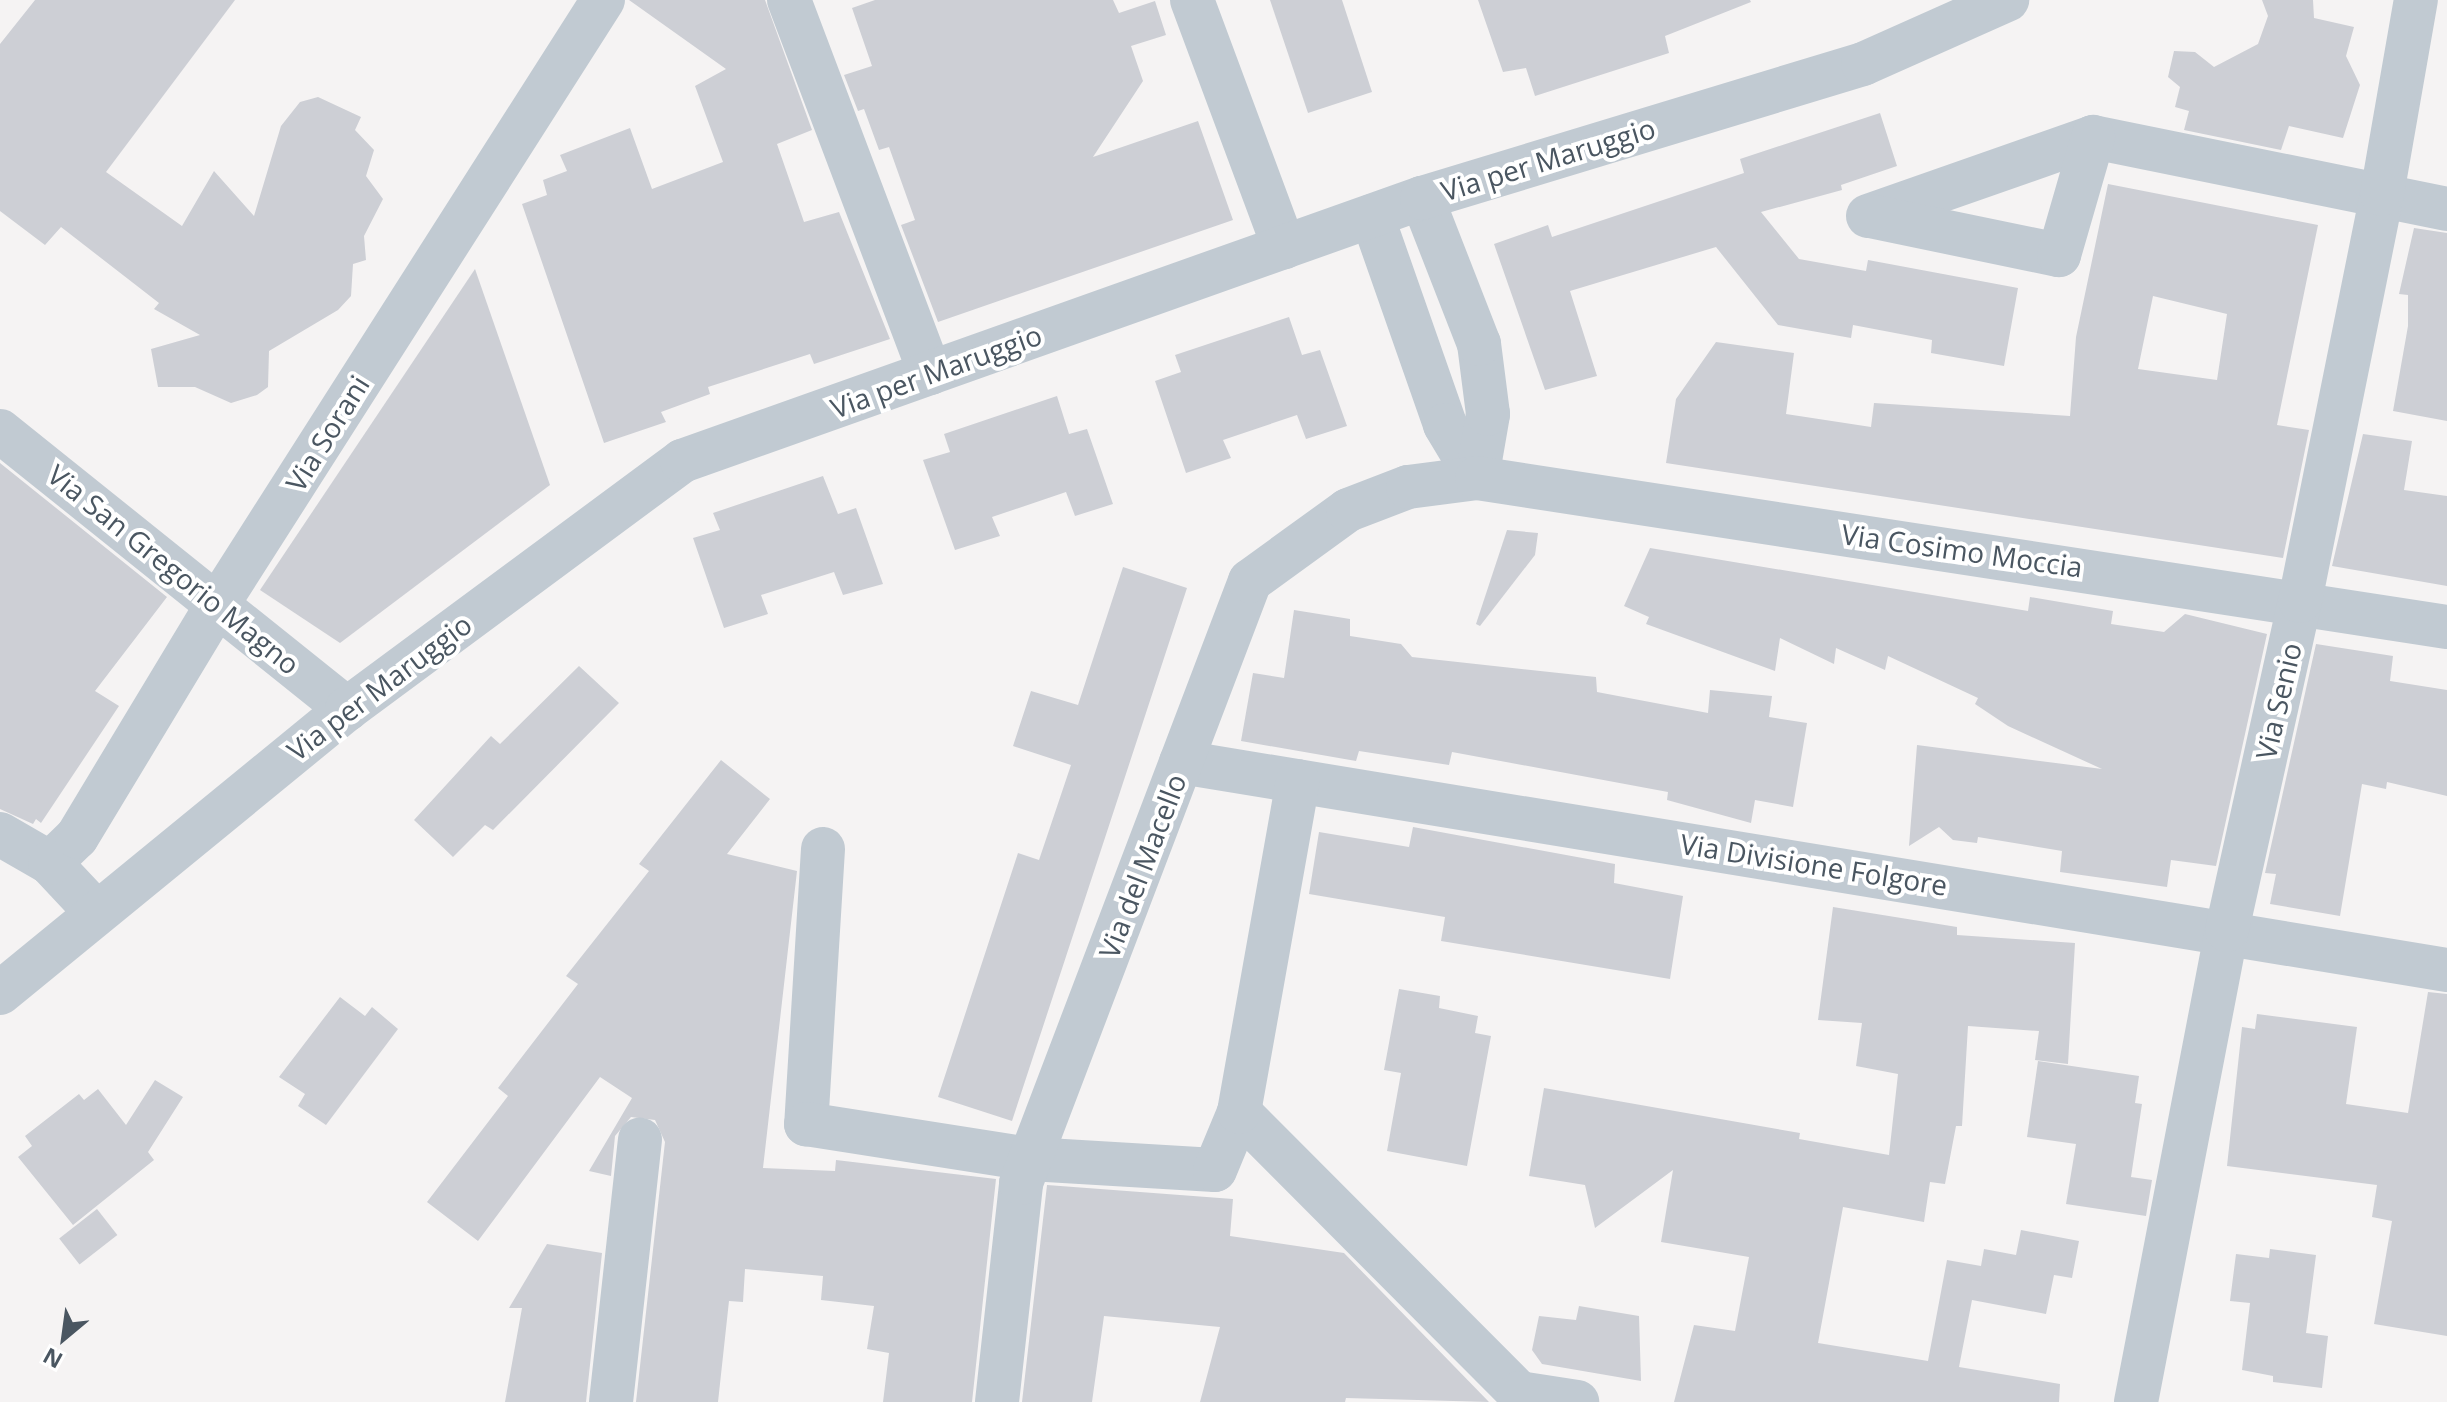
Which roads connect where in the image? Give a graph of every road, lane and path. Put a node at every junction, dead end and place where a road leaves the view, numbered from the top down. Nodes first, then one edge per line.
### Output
1 (603, 0) edge
2 (789, 0) edge
3 (1192, 0) edge
4 (2007, 0) edge
5 (2416, 0) edge
6 (2093, 137) junction
7 (2382, 194) junction
8 (1422, 198) junction
9 (2447, 209) edge
10 (1372, 216) junction
11 (1284, 247) junction
12 (930, 373) junction
13 (0, 431) edge
14 (1477, 478) junction
15 (2300, 601) junction
16 (219, 602) junction
17 (2447, 627) edge
18 (347, 709) junction
19 (1181, 762) junction
20 (1298, 781) junction
21 (0, 834) edge
22 (823, 849) dead end
23 (50, 863) junction
24 (96, 912) junction
25 (2227, 930) junction
26 (2447, 970) edge
27 (0, 993) edge
28 (1239, 1112) junction
29 (640, 1140) dead end
30 (1030, 1159) junction
31 (611, 1402) edge
32 (997, 1402) edge
33 (1577, 1402) edge
34 (2136, 1402) edge

1 - 16 street, Via Sorani
2 - 12 street
3 - 11 street
4 - 8 street, Via per Maruggio
5 - 7 street, Via Senio
6 - 6 street
6 - 7 street
7 - 9 street
7 - 15 street, Via Senio
8 - 10 street, Via per Maruggio
8 - 14 street
10 - 11 street, Via per Maruggio
10 - 14 street
11 - 12 street, Via per Maruggio
12 - 18 street, Via per Maruggio
13 - 16 street, Via San Gregorio Magno
14 - 15 street, Via Cosimo Moccia
14 - 19 street, Via del Macello
15 - 17 street, Via Cosimo Moccia
15 - 25 street, Via Senio
16 - 18 street, Via San Gregorio Magno
16 - 23 street, Via Sorani
18 - 24 street, Via per Maruggio
19 - 20 street, Via Divisione Folgore
19 - 30 street, Via del Macello
20 - 25 street, Via Divisione Folgore
20 - 28 street
21 - 23 street
22 - 30 street
23 - 24 street
24 - 27 street, Via per Maruggio
25 - 26 street, Via Divisione Folgore
25 - 34 street, Via Senio
28 - 30 street
28 - 33 street
29 - 31 street
30 - 32 street, Via del Macello

